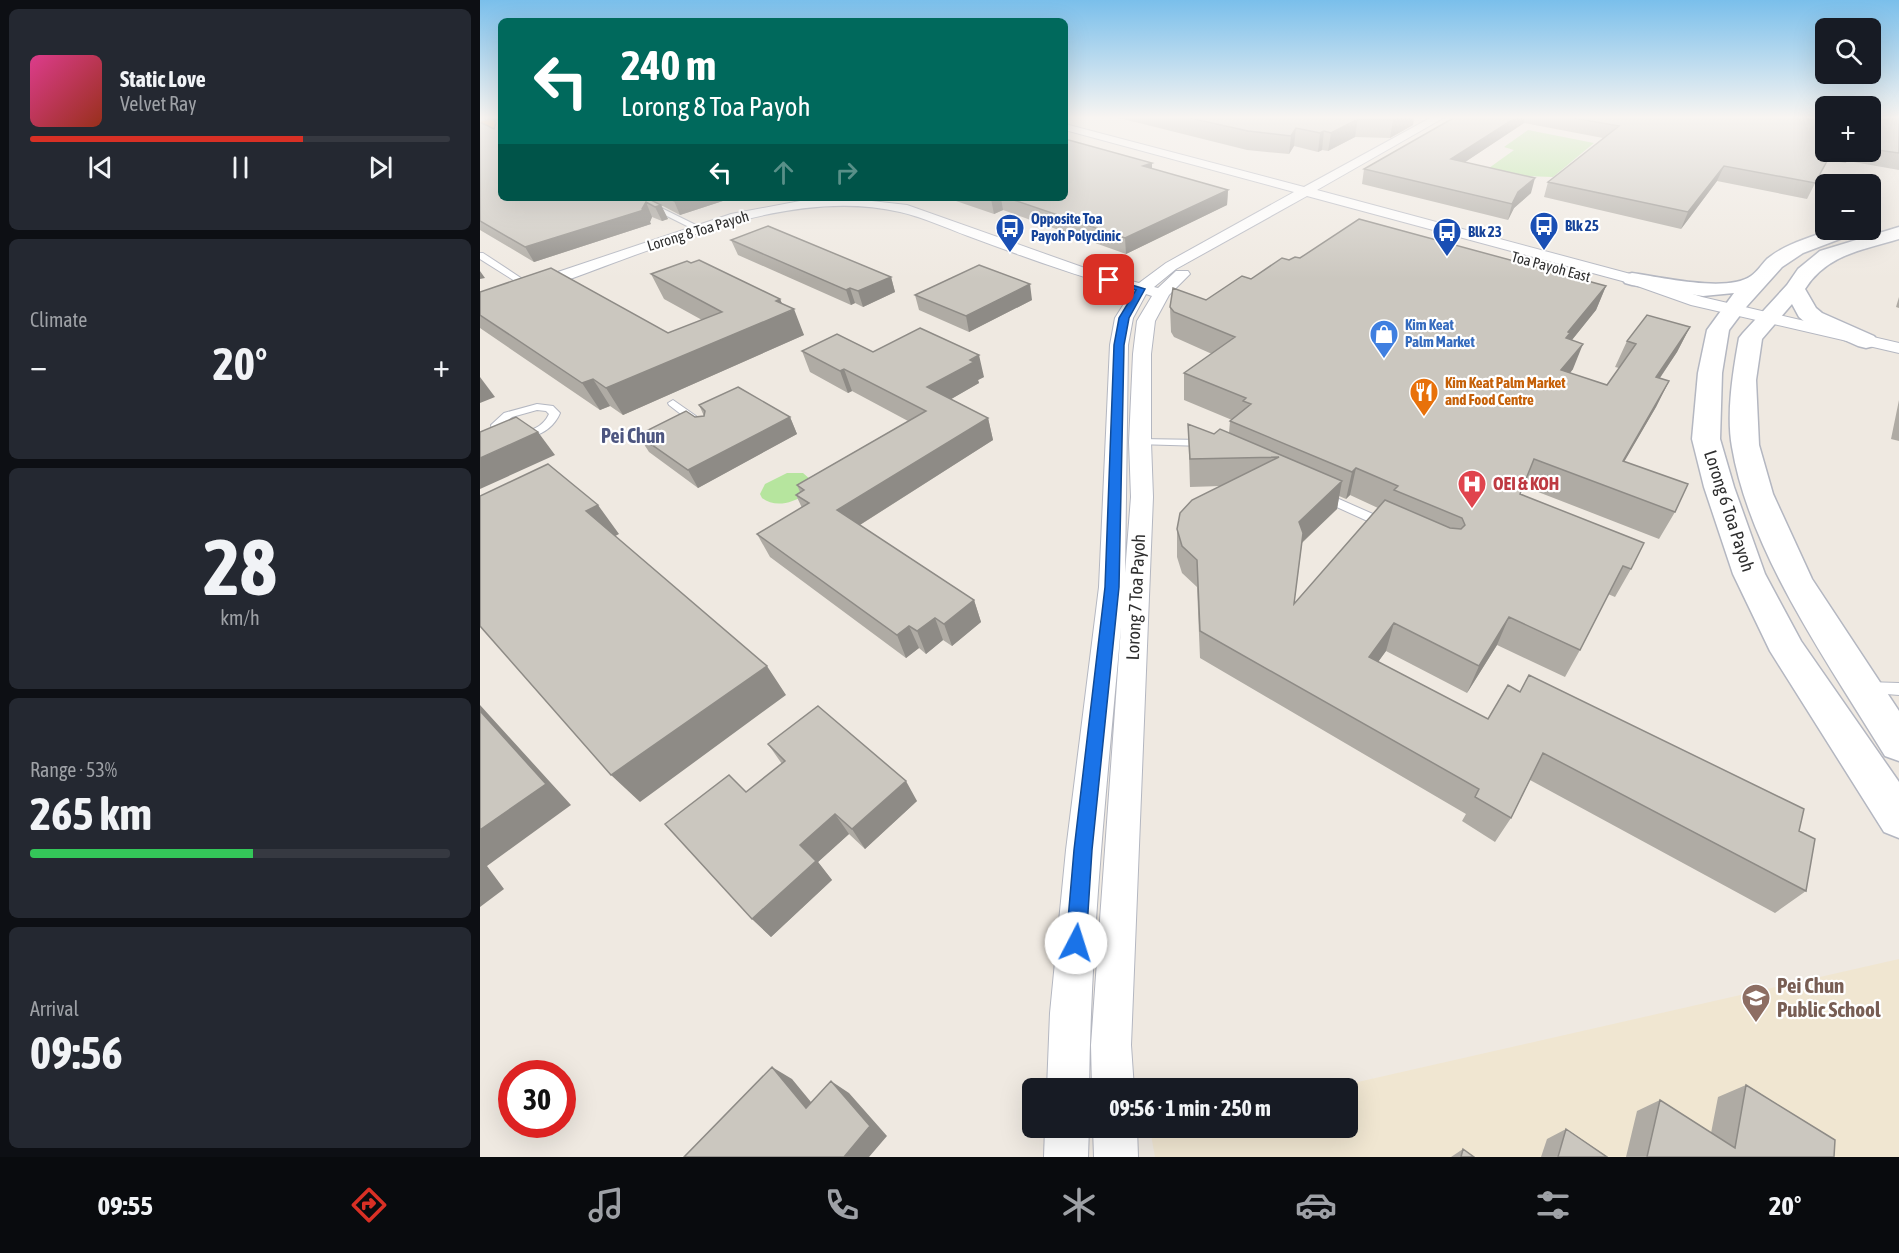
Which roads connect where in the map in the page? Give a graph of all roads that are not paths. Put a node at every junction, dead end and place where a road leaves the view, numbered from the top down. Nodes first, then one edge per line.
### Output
1 (1202, 171) edge
2 (1216, 171) edge
3 (1351, 171) edge
4 (1306, 197) junction
5 (641, 201) edge
6 (795, 201) edge
7 (836, 201) edge
8 (852, 201) edge
9 (901, 201) edge
10 (695, 227) junction
11 (1899, 233) edge
12 (1820, 240) edge
13 (480, 255) edge
14 (1162, 275) junction
15 (1093, 276) junction
16 (1632, 279) junction
17 (1756, 282) junction
18 (525, 284) junction
19 (1141, 289) junction
20 (1795, 289) junction
21 (1162, 293) junction
22 (480, 295) edge
23 (480, 303) edge
24 (1130, 305) junction
25 (1747, 318) junction
26 (1866, 341) junction
27 (1899, 348) edge
28 (1899, 357) edge
29 (673, 403) dead end
30 (484, 419) dead end
31 (501, 420) junction
32 (708, 430) edge
33 (1140, 442) junction
34 (1211, 446) edge
35 (1307, 489) edge
36 (1404, 532) edge
37 (1864, 688) junction
38 (1899, 689) edge
39 (1899, 744) edge
40 (1899, 818) edge
41 (1068, 1078) edge
42 (1112, 1078) edge
43 (1067, 1138) edge
44 (1115, 1138) edge
45 (1066, 1157) edge
46 (1116, 1157) edge

1 - 4 street, Toa Payoh East
2 - 4 street, Toa Payoh East
3 - 4 street
4 - 14 street, Lorong 7 Toa Payoh
4 - 16 street, Toa Payoh East
4 - 21 street, Lorong 7 Toa Payoh
4 - 25 street, Toa Payoh East
5 - 10 lane
6 - 10 street, Lorong 8 Toa Payoh
7 - 10 street, Lorong 8 Toa Payoh
8 - 15 street, Lorong 8 Toa Payoh
9 - 14 street
10 - 18 street, Lorong 8 Toa Payoh
11 - 20 main road, Lorong 6 Toa Payoh
12 - 17 main road, Lorong 6 Toa Payoh
13 - 18 lane
14 - 19 street, Lorong 7 Toa Payoh
15 - 19 street, Lorong 8 Toa Payoh
15 - 24 street
16 - 17 main road
16 - 25 street, Toa Payoh East
17 - 25 main road, Lorong 6 Toa Payoh
18 - 22 street, Lorong 8 Toa Payoh
18 - 23 street, Lorong 8 Toa Payoh
19 - 21 street, Lorong 8 Toa Payoh
19 - 24 street, Lorong 7 Toa Payoh
20 - 25 main road, Lorong 6 Toa Payoh
20 - 26 main road
21 - 33 street, Lorong 7 Toa Payoh
24 - 41 street, Lorong 7 Toa Payoh
25 - 26 street, Toa Payoh East
25 - 28 street, Toa Payoh East
25 - 37 main road, Lorong 6 Toa Payoh
25 - 40 main road, Lorong 6 Toa Payoh
26 - 27 street, Toa Payoh East
29 - 32 lane
30 - 31 lane
31 - 31 lane
33 - 34 lane
33 - 42 street, Lorong 7 Toa Payoh
35 - 36 lane
37 - 38 lane
37 - 39 main road, Lorong 6 Toa Payoh
43 - 45 street
44 - 46 street

